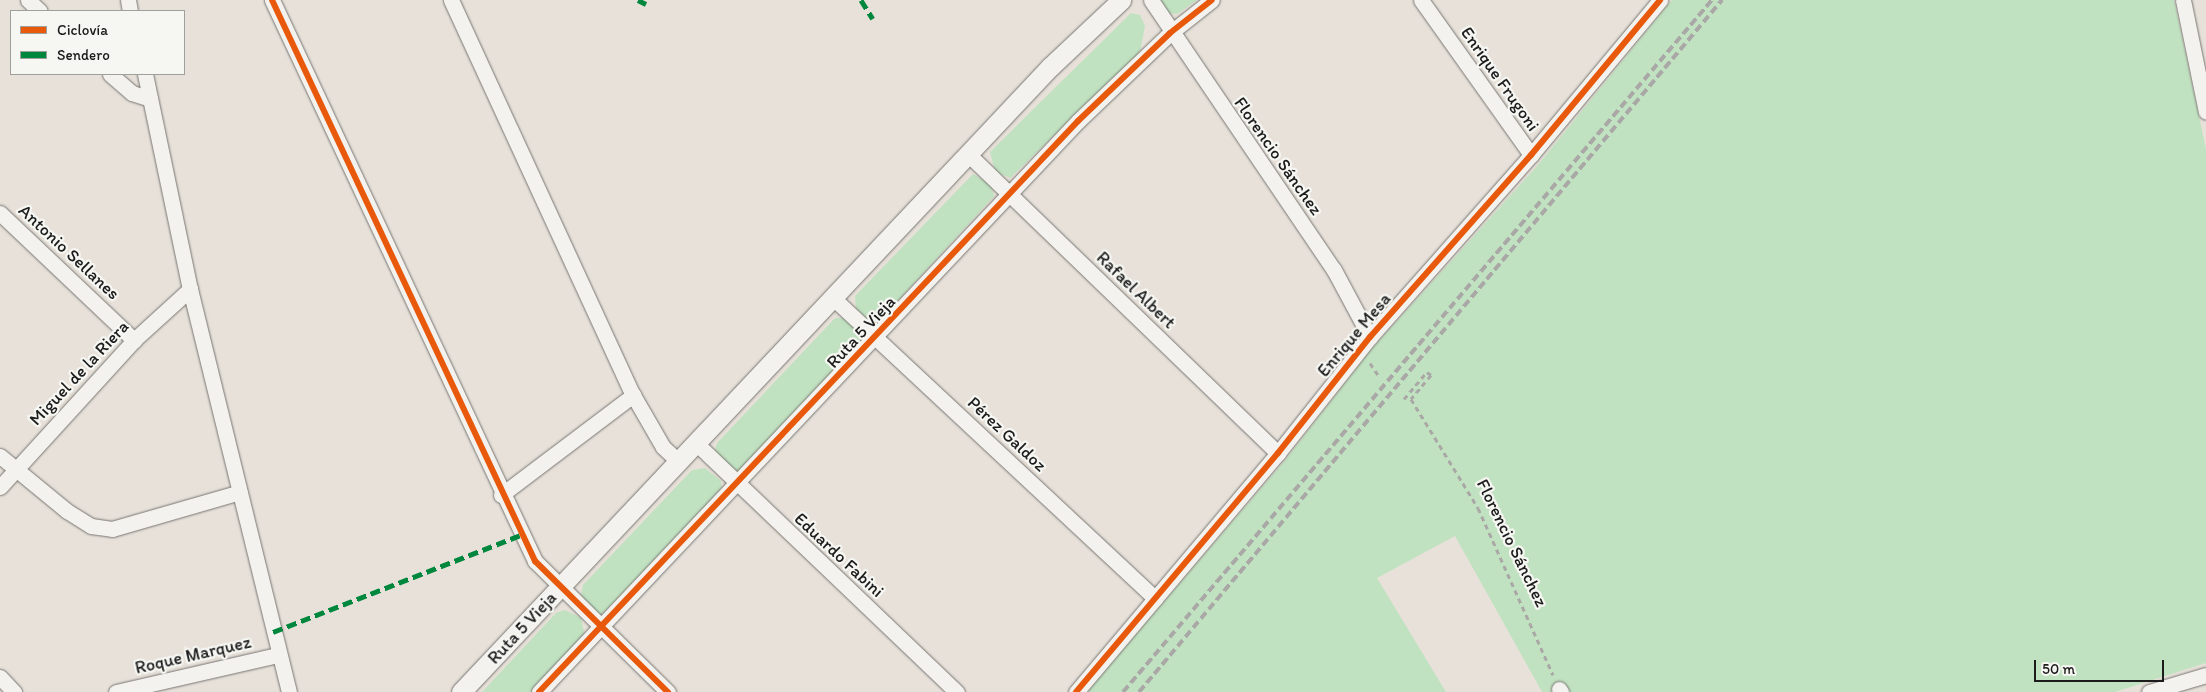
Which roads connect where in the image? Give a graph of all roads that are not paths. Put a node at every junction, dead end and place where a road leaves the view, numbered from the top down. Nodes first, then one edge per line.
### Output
1 (28, 0) edge
2 (272, 0) edge
3 (451, 0) edge
4 (1121, 0) edge
5 (1151, 0) edge
6 (1212, 0) edge
7 (1421, 0) edge
8 (1660, 0) edge
9 (2183, 0) edge
10 (39, 10) edge
11 (1170, 33) junction
12 (111, 75) edge
13 (144, 75) edge
14 (150, 99) junction
15 (2206, 112) edge
16 (968, 154) junction
17 (1531, 155) junction
18 (1008, 193) junction
19 (0, 213) edge
20 (190, 289) junction
21 (832, 297) junction
22 (1370, 337) junction
23 (877, 339) junction
24 (134, 340) junction
25 (633, 395) junction
26 (696, 443) junction
27 (1278, 453) junction
28 (0, 456) edge
29 (678, 462) junction
30 (15, 470) junction
31 (737, 484) junction
32 (0, 486) edge
33 (240, 492) junction
34 (501, 495) junction
35 (560, 587) junction
36 (1156, 598) junction
37 (600, 629) junction
38 (277, 655) junction
39 (2206, 675) edge
40 (0, 677) edge
41 (14, 692) edge
42 (116, 692) edge
43 (289, 692) edge
44 (461, 692) edge
45 (539, 692) edge
46 (668, 692) edge
47 (957, 692) edge
48 (1076, 692) edge
49 (2149, 692) edge

1 - 10 street
2 - 34 street
3 - 25 street
4 - 16 street, Ruta 5 Vieja
5 - 11 street, Florencio Sánchez
6 - 11 street, Ruta 5 Vieja
7 - 17 street, Enrique Frugoni
8 - 17 street, Enrique Mesa
9 - 15 street
11 - 18 street, Ruta 5 Vieja
11 - 22 street, Florencio Sánchez
12 - 14 street
13 - 14 street
14 - 20 street
16 - 18 street, Rafael Albert
16 - 21 street, Ruta 5 Vieja
17 - 22 street, Enrique Mesa
18 - 23 street, Ruta 5 Vieja
18 - 27 street, Rafael Albert
19 - 24 street, Antonio Sellanes
20 - 24 street, Miguel de la Riera
20 - 33 street
21 - 23 street, Pérez Galdoz
21 - 26 street, Ruta 5 Vieja
22 - 27 street, Enrique Mesa
23 - 31 street, Ruta 5 Vieja
23 - 36 street, Pérez Galdoz
24 - 30 street, Miguel de la Riera
25 - 29 street
25 - 34 street
26 - 29 street, Ruta 5 Vieja
26 - 31 street, Eduardo Fabini
27 - 36 street, Enrique Mesa
28 - 30 street
29 - 35 street, Ruta 5 Vieja
30 - 32 street, Miguel de la Riera
30 - 33 street
31 - 37 street, Ruta 5 Vieja
31 - 47 street, Eduardo Fabini
33 - 38 street
34 - 35 street
35 - 37 street
35 - 44 street, Ruta 5 Vieja
36 - 48 street, Enrique Mesa
37 - 45 street, Ruta 5 Vieja
37 - 46 street
38 - 42 street, Roque Marquez
38 - 43 street
39 - 49 street
40 - 41 street

